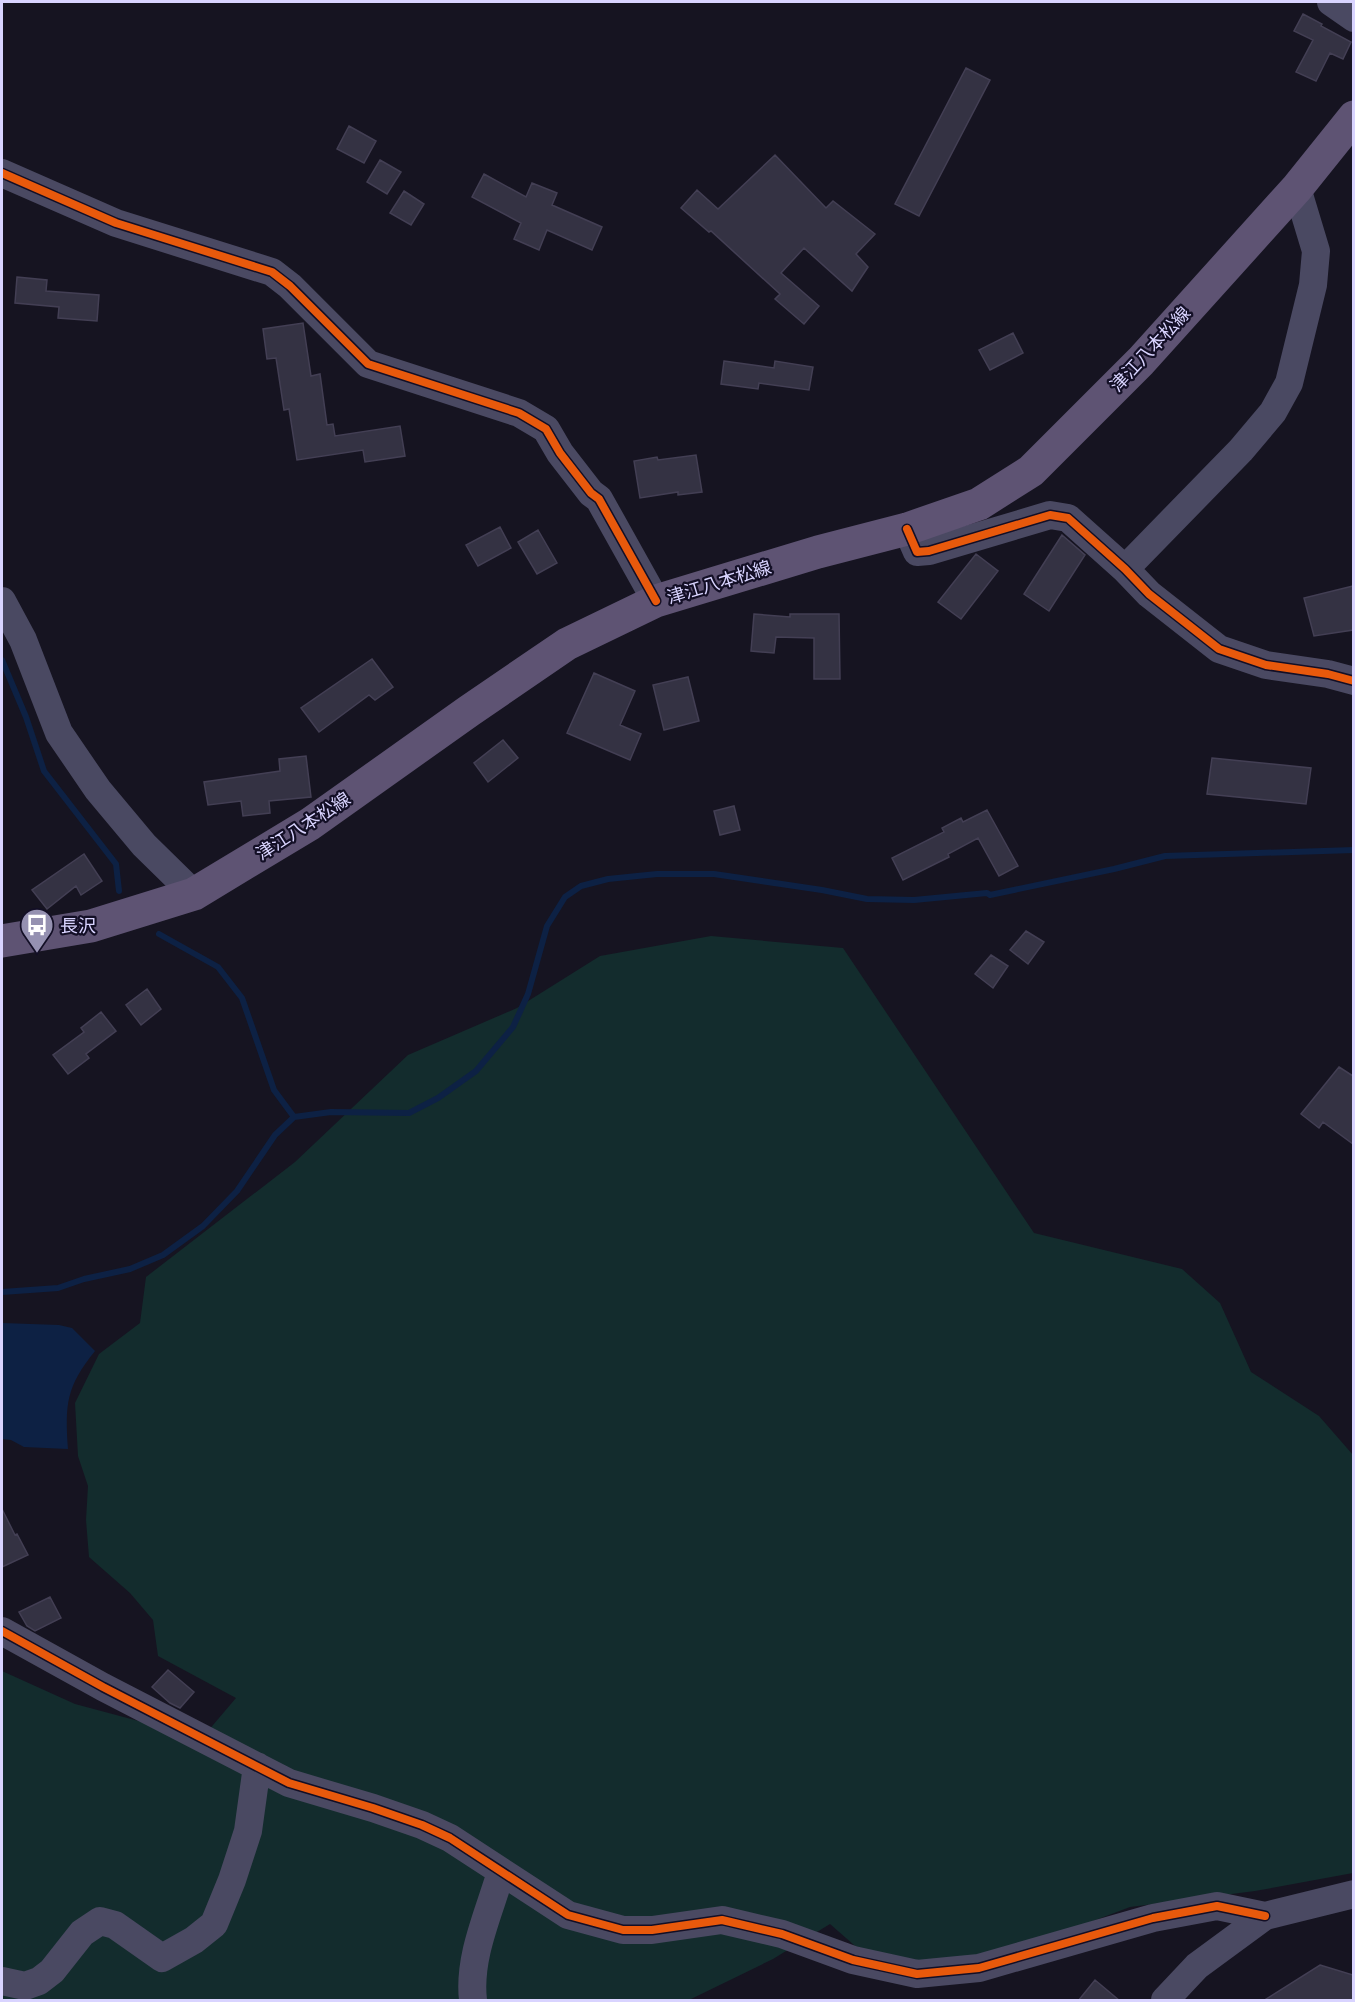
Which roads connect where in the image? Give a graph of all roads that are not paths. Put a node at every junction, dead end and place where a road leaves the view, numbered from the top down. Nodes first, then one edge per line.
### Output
1 (1330, 2) edge
2 (1353, 18) edge
3 (1353, 117) edge
4 (2, 172) edge
5 (1297, 188) junction
6 (907, 529) junction
7 (1125, 569) junction
8 (2, 601) edge
9 (656, 601) junction
10 (1353, 681) edge
11 (194, 894) junction
12 (2, 941) edge
13 (2, 1631) edge
14 (257, 1766) junction
15 (501, 1872) junction
16 (1353, 1894) edge
17 (1266, 1916) junction
18 (2, 1981) edge
19 (473, 2001) edge
20 (1164, 2001) edge

1 - 2 street
3 - 5 main road, 津江八本松線
4 - 9 street
5 - 6 main road, 津江八本松線
5 - 7 street
6 - 7 street
6 - 9 main road, 津江八本松線
7 - 10 street
8 - 11 street
9 - 11 main road, 津江八本松線
11 - 12 main road, 津江八本松線
13 - 14 street
14 - 15 street
14 - 18 street
15 - 17 street
15 - 19 street
16 - 17 street
17 - 20 street

